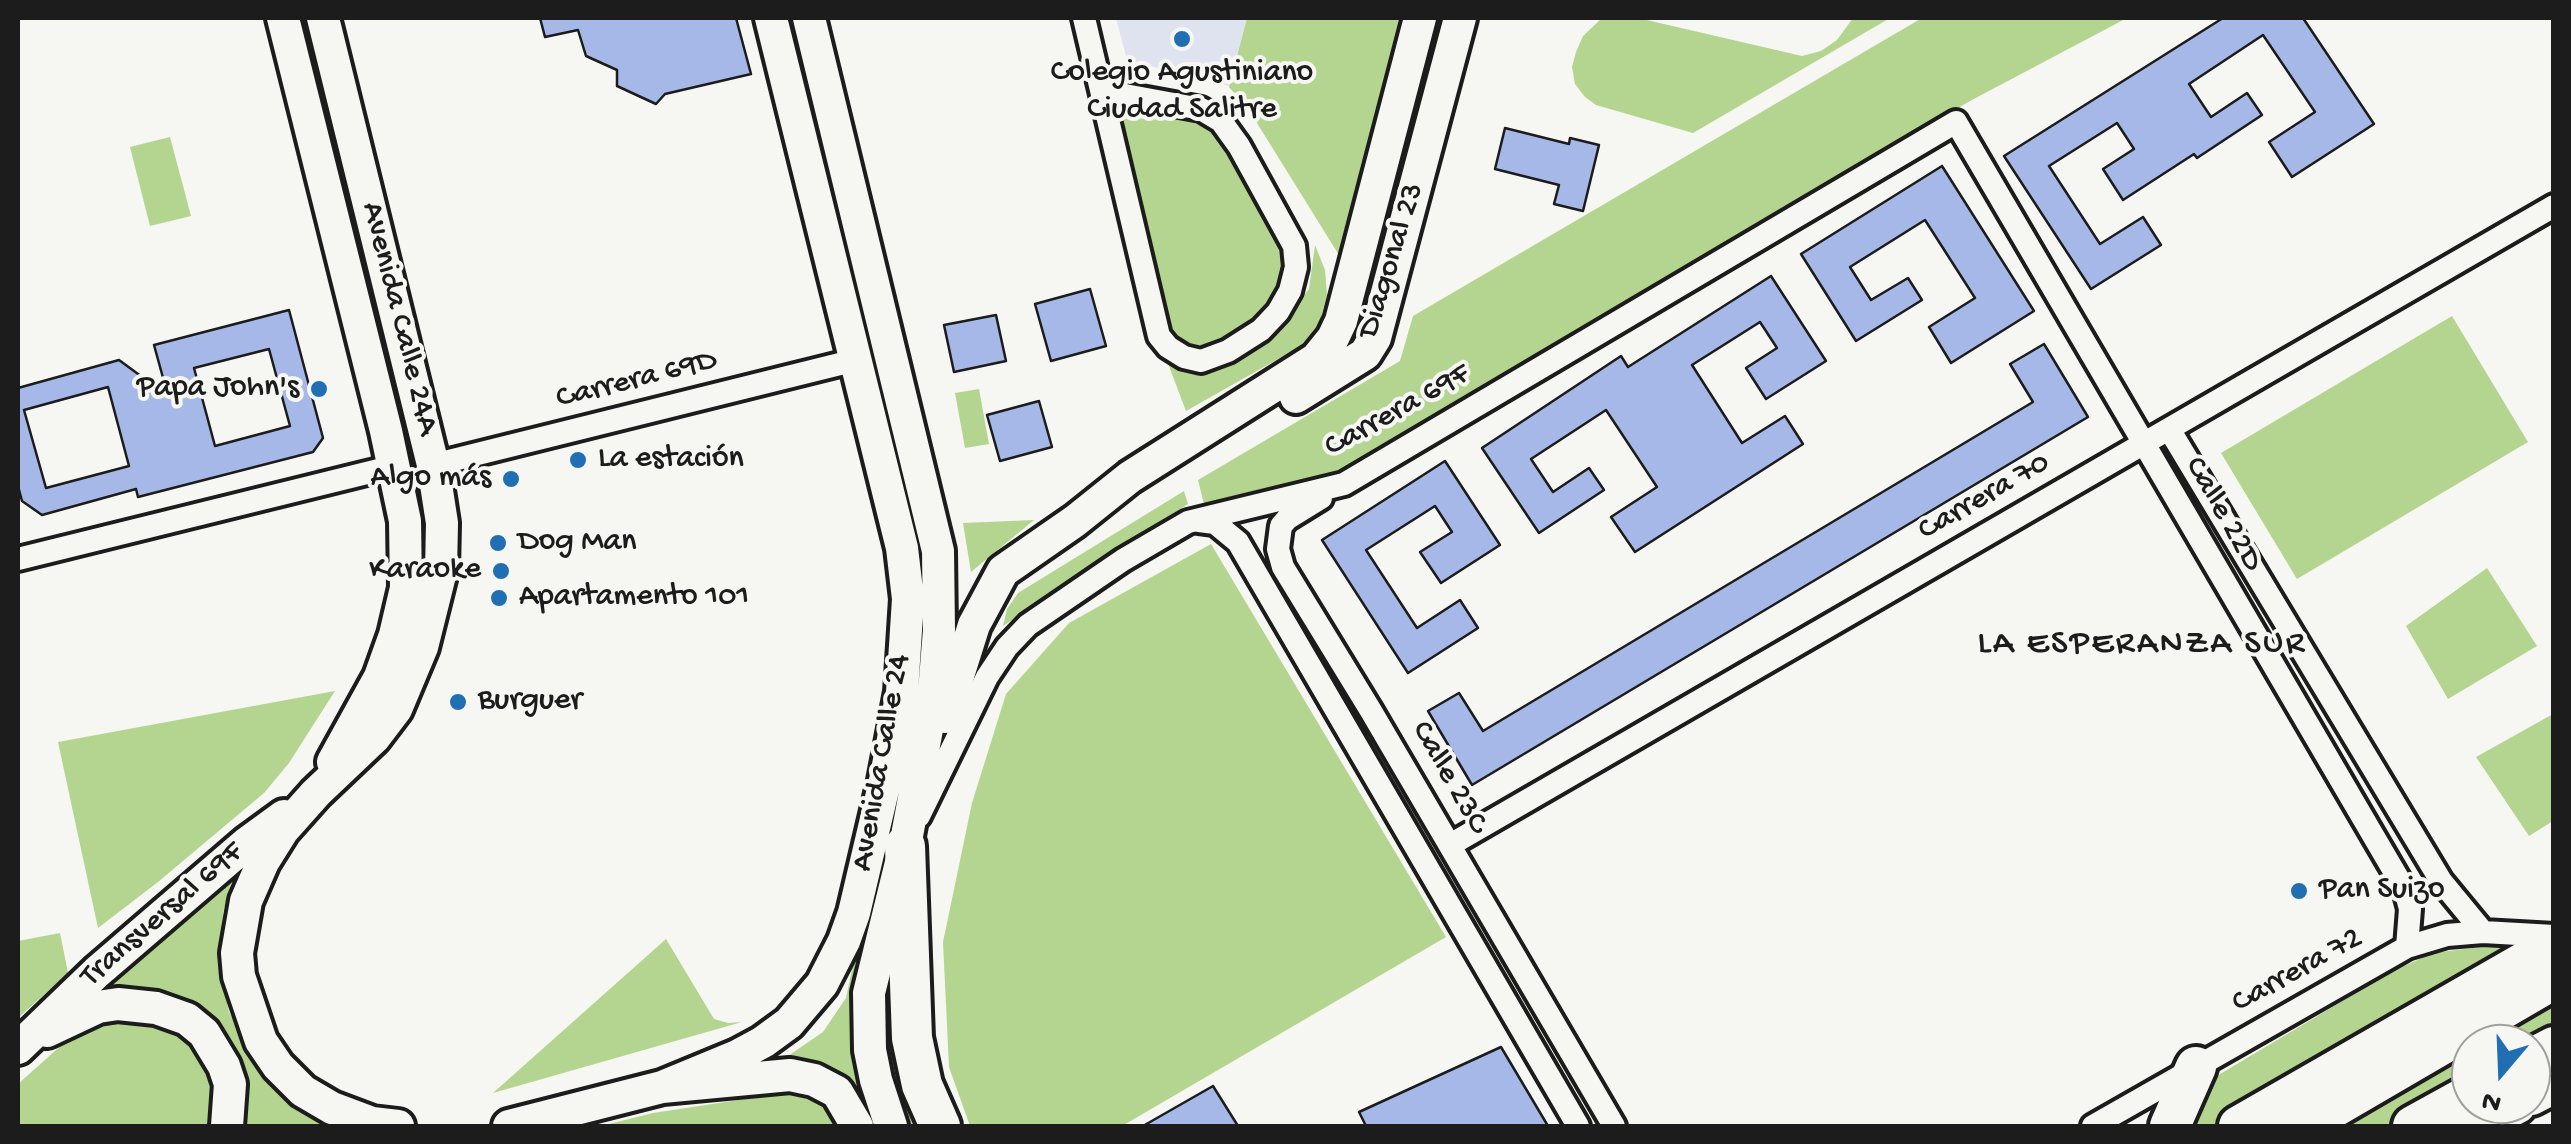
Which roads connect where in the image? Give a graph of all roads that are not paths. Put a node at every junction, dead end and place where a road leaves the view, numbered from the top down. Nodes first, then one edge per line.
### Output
1 (284, 18) edge
2 (323, 18) edge
3 (771, 18) edge
4 (810, 18) edge
5 (1084, 18) edge
6 (1420, 18) edge
7 (1460, 18) edge
8 (1407, 70) junction
9 (1103, 91) junction
10 (1956, 122) joint
11 (1426, 149) junction
12 (2554, 206) edge
13 (856, 360) junction
14 (2169, 429) junction
15 (2142, 444) junction
16 (433, 464) junction
17 (394, 466) junction
18 (1344, 484) junction
19 (1199, 520) junction
20 (1075, 522) junction
21 (18, 559) edge
22 (316, 793) junction
23 (1450, 845) junction
24 (905, 846) junction
25 (2483, 932) junction
26 (2554, 936) edge
27 (2554, 945) edge
28 (2407, 948) junction
29 (2554, 978) edge
30 (21, 1044) edge
31 (2196, 1067) junction
32 (662, 1087) junction
33 (2451, 1115) edge
34 (227, 1126) edge
35 (398, 1126) edge
36 (504, 1126) edge
37 (857, 1126) edge
38 (891, 1126) edge
39 (940, 1126) edge
40 (1578, 1126) edge
41 (1614, 1126) edge
42 (2092, 1126) edge
43 (2170, 1126) edge
44 (2239, 1126) edge
45 (2302, 1126) edge
46 (2413, 1126) edge

1 - 17 main road, Avenida Calle 24A
2 - 16 main road, Avenida Calle 24A
3 - 13 main road, Avenida Calle 24
4 - 24 main road, Avenida Calle 24
5 - 9 street
6 - 8 main road, Diagonal 23
7 - 11 main road, Diagonal 23
8 - 11 main road
8 - 20 main road, Diagonal 23
9 - 9 street
10 - 15 street, Calle 22D
10 - 18 street, Carrera 69F
11 - 20 main road, Diagonal 23
12 - 14 street, Carrera 70
13 - 16 street, Carrera 69D
13 - 32 main road, Avenida Calle 24
14 - 15 street, Carrera 70
14 - 25 street, Calle 22D
15 - 23 street, Carrera 70
15 - 28 street, Calle 22D
16 - 22 main road, Avenida Calle 24A
17 - 21 street
17 - 22 main road, Avenida Calle 24A
18 - 19 street, Carrera 69F
18 - 23 street, Calle 23C
19 - 24 street, Carrera 69F
19 - 40 street, Calle 23C
20 - 24 main road, Diagonal 23
22 - 30 main road, Transversal 69F
22 - 35 main road
23 - 41 street, Calle 23C
24 - 38 main road, Avenida Calle 24
24 - 39 highway
25 - 26 street, Carrera 72
25 - 28 street, Carrera 72
27 - 44 highway
28 - 31 street, Carrera 72
29 - 45 highway
30 - 34 main road
31 - 42 street, Carrera 72
31 - 43 highway
32 - 36 main road
32 - 37 main road
33 - 46 highway

